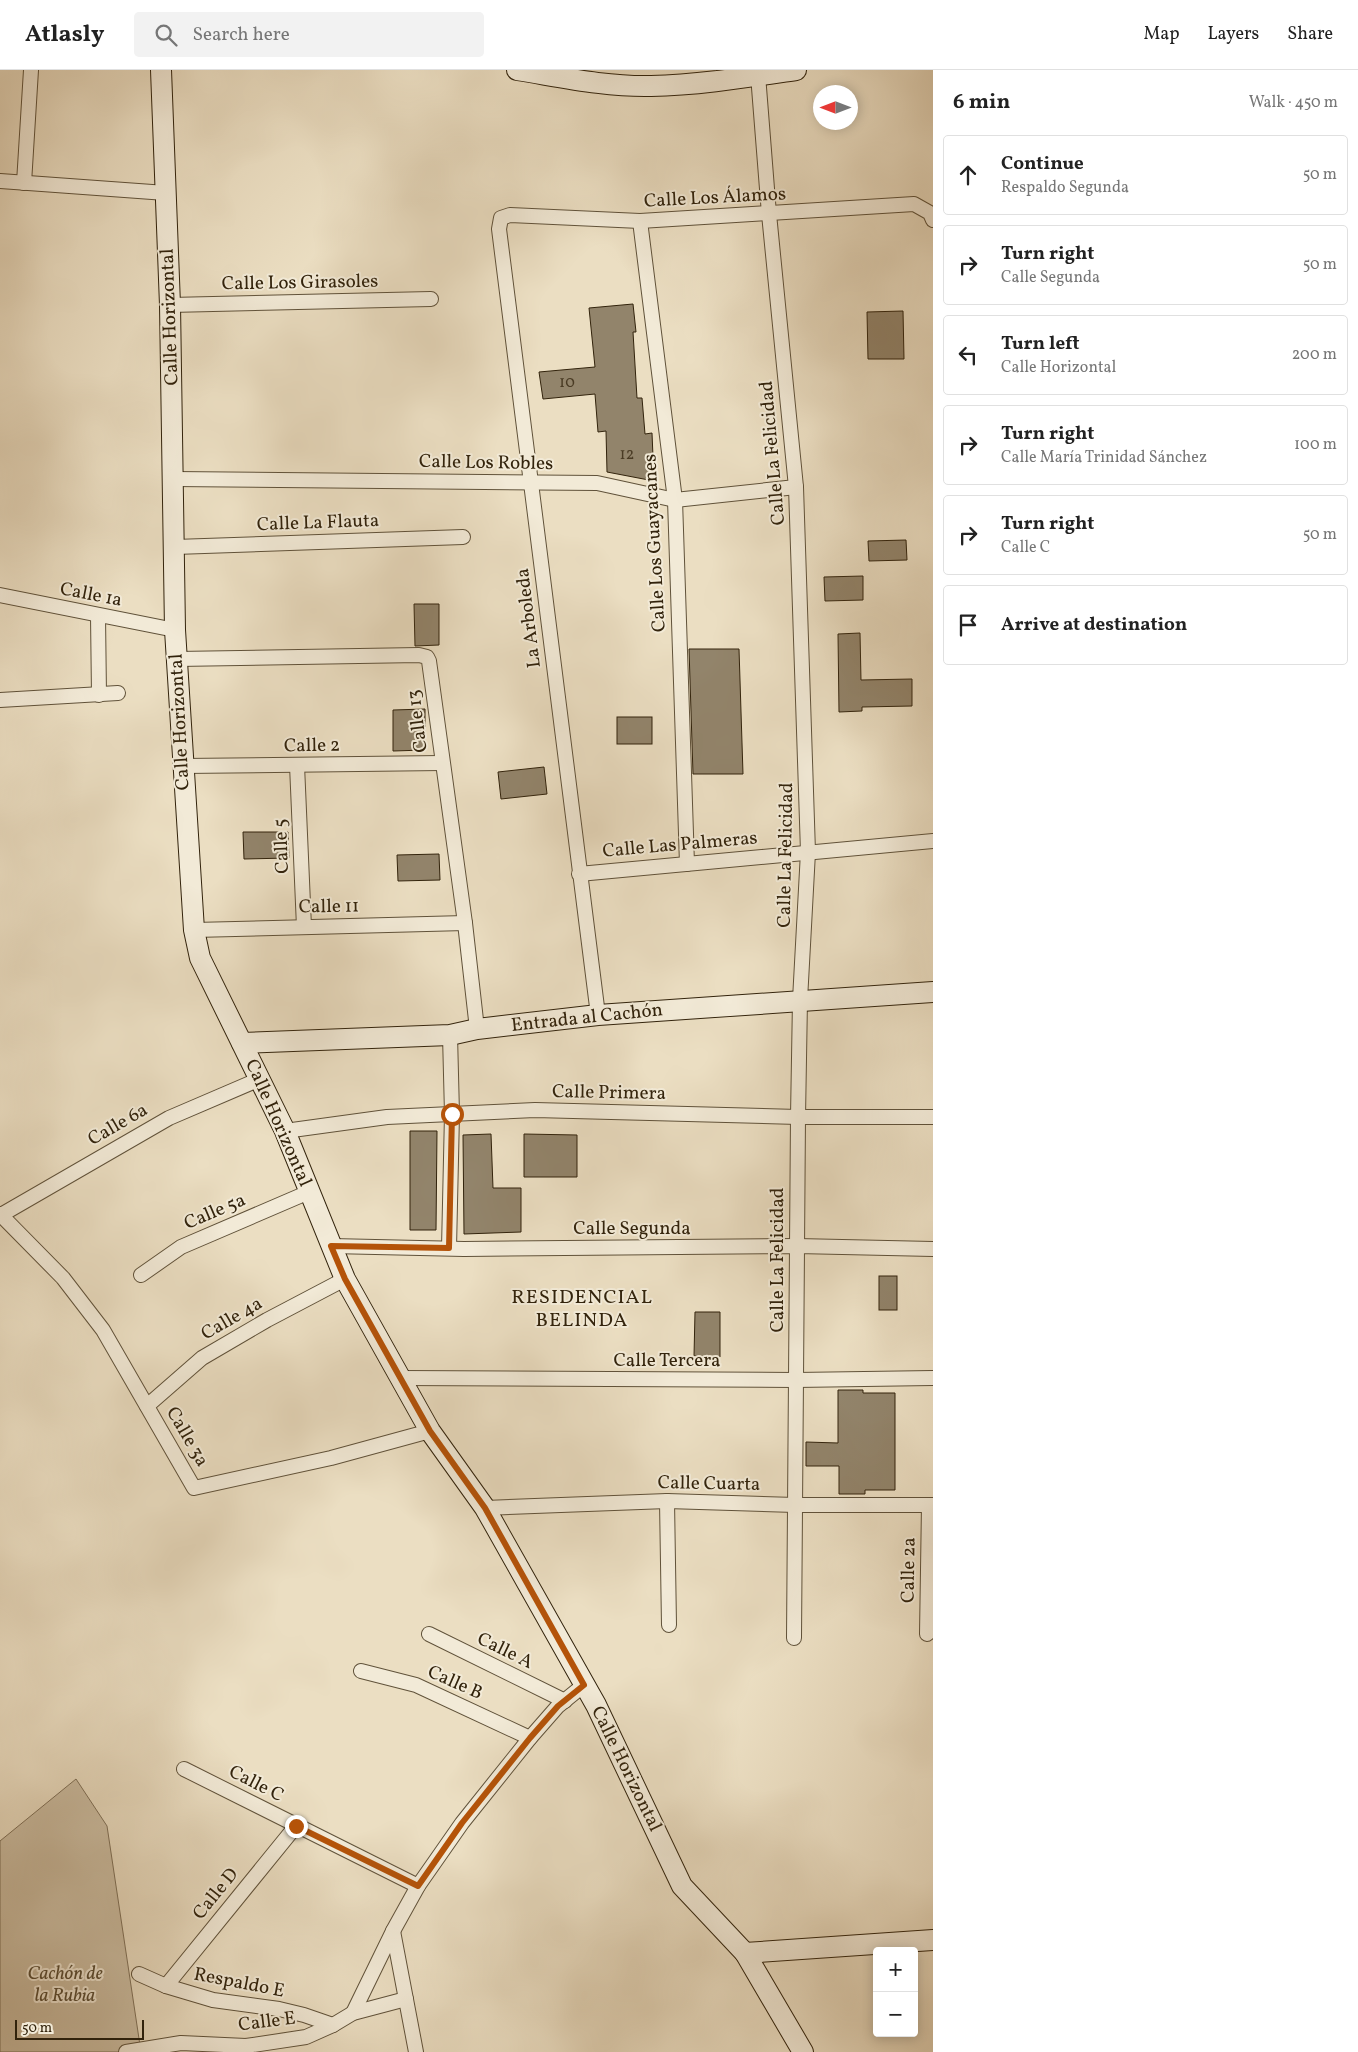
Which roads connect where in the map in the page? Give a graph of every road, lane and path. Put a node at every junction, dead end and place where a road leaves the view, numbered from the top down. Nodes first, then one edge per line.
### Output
1 (32, 70) edge
2 (161, 70) edge
3 (517, 70) edge
4 (796, 70) edge
5 (758, 75) junction
6 (0, 181) edge
7 (24, 183) junction
8 (166, 193) junction
9 (769, 214) junction
10 (932, 216) edge
11 (501, 218) joint
12 (640, 221) junction
13 (431, 299) dead end
14 (170, 305) junction
15 (174, 479) junction
16 (532, 482) junction
17 (796, 487) junction
18 (674, 500) junction
19 (463, 537) dead end
20 (175, 547) junction
21 (0, 595) edge
22 (98, 616) junction
23 (175, 630) junction
24 (177, 659) junction
25 (118, 694) dead end
26 (99, 695) junction
27 (0, 700) edge
28 (442, 762) junction
29 (297, 765) junction
30 (183, 766) junction
31 (933, 840) edge
32 (808, 852) junction
33 (687, 864) junction
34 (579, 874) junction
35 (465, 923) junction
36 (304, 927) junction
37 (194, 930) junction
38 (933, 992) edge
39 (800, 1000) junction
40 (598, 1014) junction
41 (477, 1029) junction
42 (450, 1035) junction
43 (242, 1043) junction
44 (260, 1080) junction
45 (452, 1114) junction
46 (798, 1117) junction
47 (933, 1117) edge
48 (285, 1131) junction
49 (309, 1192) junction
50 (0, 1214) edge
51 (331, 1246) junction
52 (797, 1246) junction
53 (449, 1248) junction
54 (933, 1249) edge
55 (140, 1275) dead end
56 (345, 1279) junction
57 (400, 1378) junction
58 (933, 1378) edge
59 (796, 1380) junction
60 (147, 1406) junction
61 (430, 1431) junction
62 (667, 1501) junction
63 (795, 1505) junction
64 (931, 1505) edge
65 (485, 1508) junction
66 (668, 1625) dead end
67 (429, 1634) dead end
68 (927, 1634) dead end
69 (794, 1638) dead end
70 (361, 1671) dead end
71 (584, 1685) junction
72 (565, 1701) junction
73 (530, 1738) junction
74 (184, 1769) dead end
75 (296, 1826) junction
76 (418, 1886) junction
77 (393, 1931) junction
78 (933, 1940) edge
79 (745, 1953) junction
80 (139, 1974) dead end
81 (166, 1986) junction
82 (406, 1999) junction
83 (352, 2013) junction
84 (333, 2025) junction
85 (126, 2052) edge
86 (416, 2052) edge
87 (803, 2052) edge

1 - 7 street
2 - 8 main road, Calle Horizontal
3 - 5 main road
4 - 5 main road
5 - 9 street, Calle La Felicidad
6 - 7 street
7 - 8 street
8 - 14 main road, Calle Horizontal
9 - 10 street, Calle Los Álamos
9 - 12 street, Calle Los Álamos
9 - 17 street, Calle La Felicidad
11 - 12 street, Calle Los Álamos
11 - 16 street, La Arboleda
12 - 18 street, Calle Los Guayacanes
13 - 14 street, Calle Los Girasoles
14 - 15 main road, Calle Horizontal
15 - 16 street, Calle Los Robles
15 - 20 main road, Calle Horizontal
16 - 18 street, Calle Los Robles
16 - 34 street, La Arboleda
17 - 18 street, Calle Los Robles
17 - 32 street, Calle La Felicidad
18 - 33 street, Calle Los Guayacanes
19 - 20 street, Calle La Flauta
20 - 23 main road, Calle Horizontal
21 - 22 street, Calle 1a
22 - 23 street, Calle 1a
22 - 26 street
23 - 24 main road, Calle Horizontal
24 - 28 street, Calle 13
24 - 30 main road, Calle Horizontal
25 - 26 street
26 - 27 street
28 - 29 street, Calle 2
28 - 35 street, Calle 13
29 - 30 street, Calle 2
29 - 36 street, Calle 5
30 - 37 main road, Calle Horizontal
31 - 32 street, Calle Las Palmeras
32 - 33 street, Calle Las Palmeras
32 - 39 street, Calle La Felicidad
33 - 34 street, Calle Las Palmeras
34 - 40 street, La Arboleda
35 - 36 street, Calle 11
35 - 41 street, Calle 13
36 - 37 street, Calle 11
37 - 43 main road, Calle Horizontal
38 - 39 main road, Entrada al Cachón
39 - 40 main road, Entrada al Cachón
39 - 46 street, Calle La Felicidad
40 - 41 main road, Entrada al Cachón
41 - 42 main road, Entrada al Cachón
42 - 43 main road, Entrada al Cachón
42 - 45 street
43 - 44 main road, Calle Horizontal
44 - 48 main road, Calle Horizontal
44 - 50 street, Calle 6a
45 - 46 street, Calle Primera
45 - 48 street, Calle Primera
45 - 53 street
46 - 47 street, Calle Primera
46 - 52 street, Calle La Felicidad
48 - 49 main road, Calle Horizontal
49 - 51 main road, Calle Horizontal
49 - 55 street, Calle 5a
50 - 60 street, Calle 3a
51 - 53 street, Calle Segunda
51 - 56 main road, Calle Horizontal
52 - 53 street, Calle Segunda
52 - 54 street, Calle Segunda
52 - 59 street, Calle La Felicidad
56 - 57 main road, Calle Horizontal
56 - 60 street, Calle 4a
57 - 59 street, Calle Tercera
57 - 61 main road, Calle Horizontal
58 - 59 street, Calle Tercera
59 - 63 street, Calle La Felicidad
60 - 61 street, Calle 3a
61 - 65 main road, Calle Horizontal
62 - 63 street, Calle Cuarta
62 - 65 street, Calle Cuarta
62 - 66 street
63 - 64 street, Calle Cuarta
63 - 69 street, Calle La Felicidad
64 - 68 street, Calle 2a
65 - 71 main road, Calle Horizontal
67 - 72 street, Calle A
70 - 73 street, Calle B
71 - 72 street
71 - 79 main road, Calle Horizontal
72 - 73 street
73 - 76 street
74 - 75 street, Calle C
75 - 76 street, Calle C
75 - 81 street, Calle D
76 - 77 street
77 - 82 street
77 - 83 street
78 - 79 main road
79 - 87 main road, Calle Horizontal
80 - 81 street, Respaldo E
81 - 84 street, Respaldo E
82 - 83 street, Calle E
82 - 86 street
83 - 84 street, Calle E
84 - 85 street, Calle E

